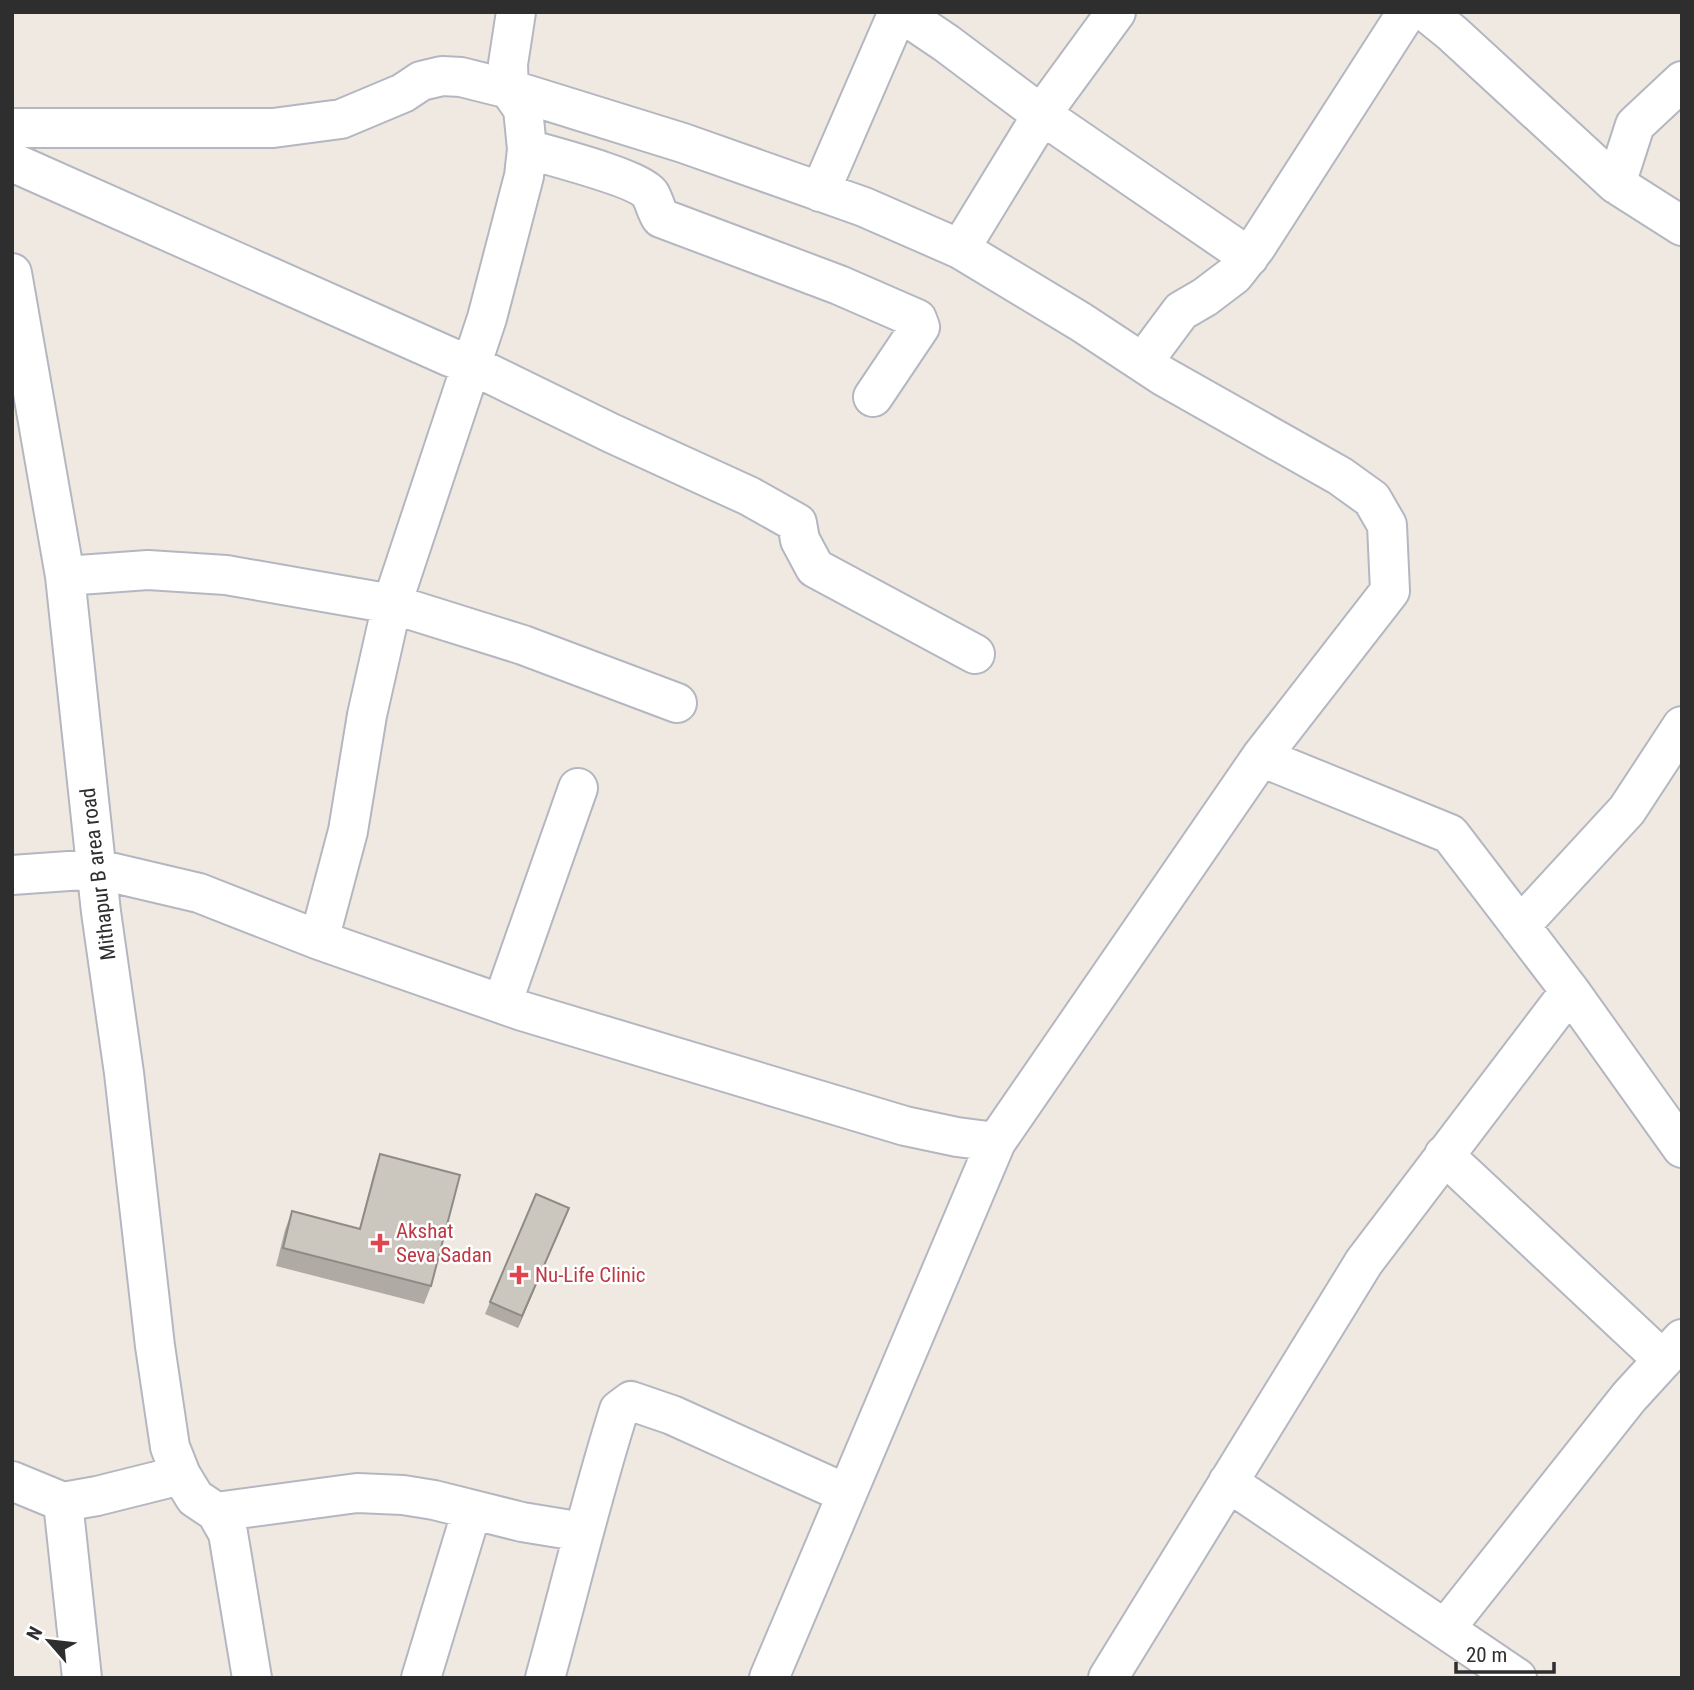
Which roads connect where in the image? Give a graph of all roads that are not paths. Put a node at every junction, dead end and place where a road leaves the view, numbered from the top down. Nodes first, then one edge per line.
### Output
1 (516, 12) edge
2 (899, 12) edge
3 (1116, 12) edge
4 (1408, 12) edge
5 (1450, 19) edge
6 (1682, 82) edge
7 (509, 89) junction
8 (1042, 115) junction
9 (12, 128) edge
10 (527, 149) junction
11 (12, 162) edge
12 (1616, 184) junction
13 (820, 192) junction
14 (1682, 226) edge
15 (960, 249) junction
16 (1249, 257) junction
17 (12, 273) edge
18 (1143, 362) junction
19 (472, 365) junction
20 (873, 397) dead end
21 (65, 576) junction
22 (392, 604) junction
23 (975, 654) dead end
24 (677, 703) dead end
25 (1682, 726) edge
26 (1261, 757) junction
27 (578, 788) dead end
28 (97, 869) junction
29 (12, 875) edge
30 (1520, 926) junction
31 (319, 940) junction
32 (1570, 991) junction
33 (502, 1004) junction
34 (996, 1142) junction
35 (1682, 1148) edge
36 (1444, 1155) junction
37 (1672, 1349) edge
38 (181, 1475) junction
39 (12, 1481) edge
40 (1228, 1482) junction
41 (847, 1494) junction
42 (63, 1502) junction
43 (472, 1510) junction
44 (216, 1512) junction
45 (583, 1532) junction
46 (1445, 1629) junction
47 (82, 1678) edge
48 (252, 1678) edge
49 (421, 1678) edge
50 (545, 1678) edge
51 (769, 1678) edge
52 (1108, 1678) edge
53 (1517, 1678) edge

1 - 7 street
2 - 8 street
2 - 13 street
3 - 8 street
4 - 16 street
5 - 12 street
6 - 12 street
7 - 9 street
7 - 10 street
7 - 13 street
8 - 15 street
8 - 16 street
10 - 19 street
10 - 20 street
11 - 19 street
12 - 14 street
13 - 15 street
15 - 18 street
16 - 18 street
17 - 21 street, Mithapur B area road
18 - 26 street
19 - 22 street
19 - 23 street
21 - 22 street
21 - 28 street, Mithapur B area road
22 - 24 street
22 - 31 street
25 - 30 street
26 - 30 street
26 - 34 street
27 - 33 street
28 - 29 street
28 - 31 street
28 - 38 street, Mithapur B area road
30 - 32 street
31 - 33 street
32 - 35 street
32 - 36 street
33 - 34 street
34 - 41 street
36 - 37 street
36 - 40 street
37 - 46 street
38 - 42 street
38 - 44 street, Mithapur B area road
39 - 42 street
40 - 46 street
40 - 52 street
41 - 45 street
41 - 51 street
42 - 47 street
43 - 44 street
43 - 45 street
43 - 49 street
44 - 48 street
45 - 50 street
46 - 53 street

